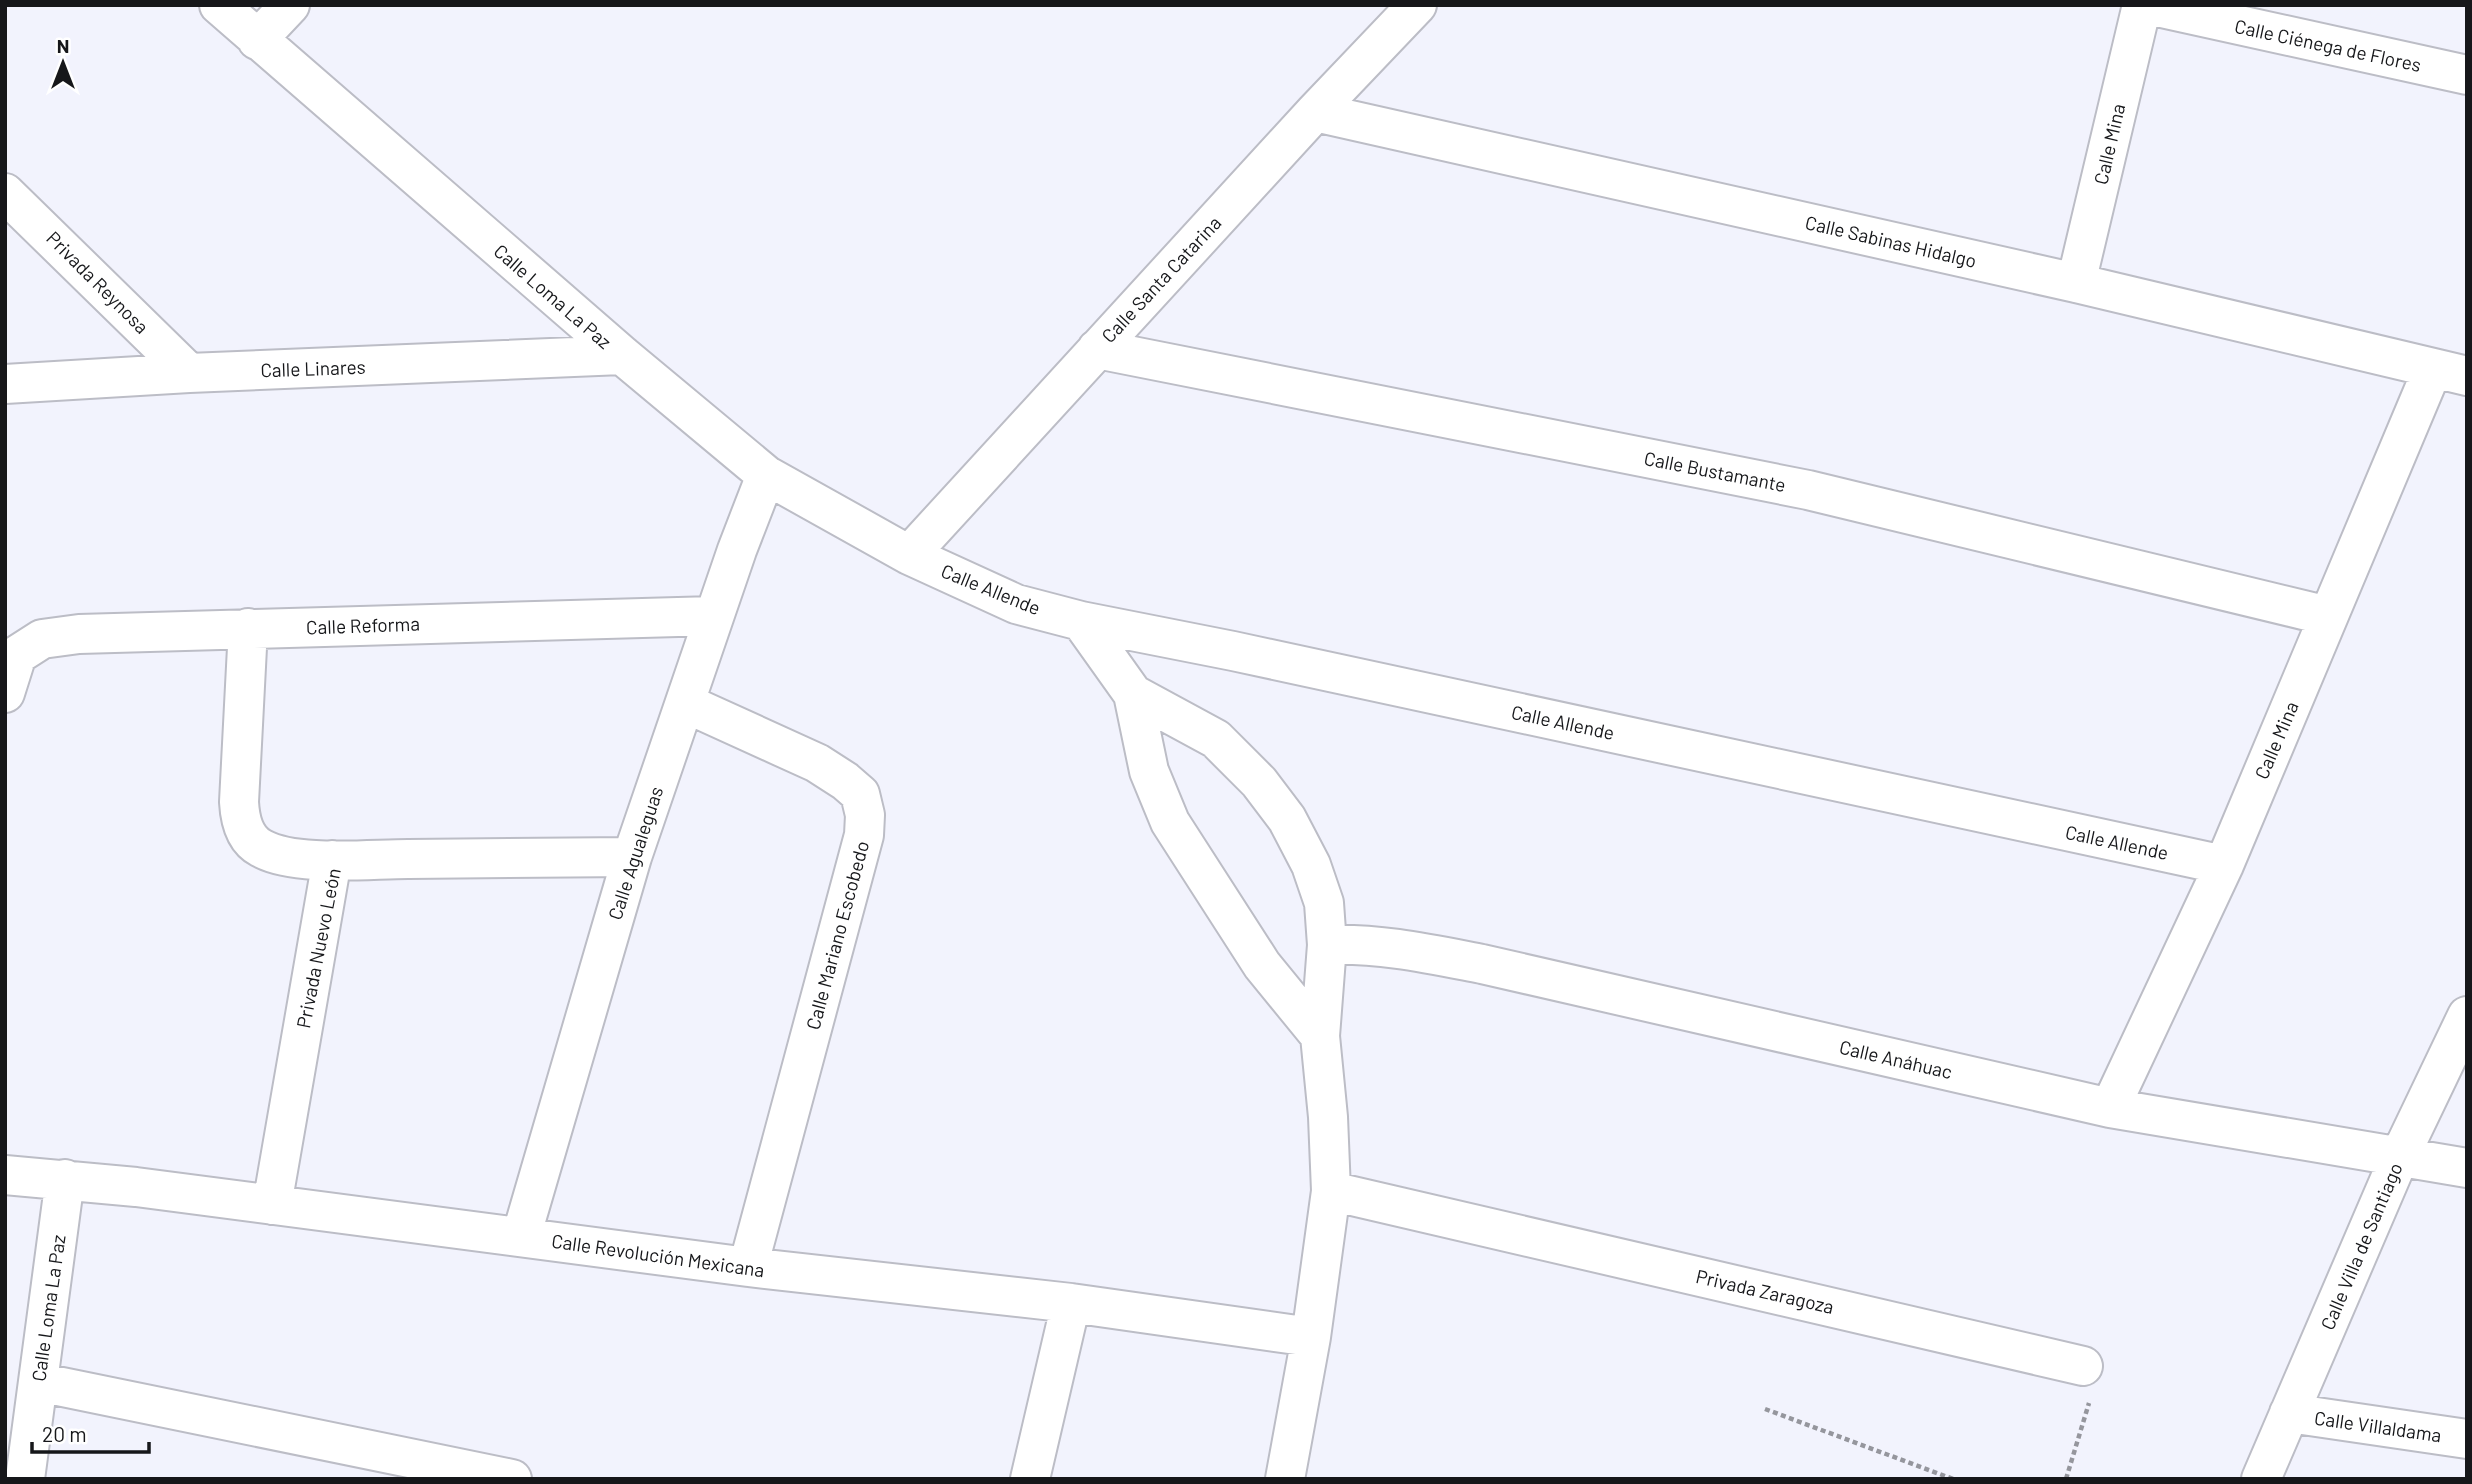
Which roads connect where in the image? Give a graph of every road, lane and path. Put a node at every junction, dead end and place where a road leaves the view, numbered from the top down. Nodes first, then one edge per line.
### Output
1 (219, 5) edge
2 (290, 5) edge
3 (1417, 5) edge
4 (2142, 5) edge
5 (2148, 5) edge
6 (257, 40) junction
7 (2467, 75) edge
8 (1315, 112) junction
9 (5, 193) edge
10 (2076, 283) junction
11 (1097, 349) junction
12 (622, 355) junction
13 (2450, 372) edge
14 (189, 373) junction
15 (5, 384) edge
16 (766, 475) junction
17 (909, 555) junction
18 (714, 616) junction
19 (2328, 616) junction
20 (1081, 621) junction
21 (248, 628) junction
22 (5, 693) edge
23 (1133, 694) junction
24 (685, 703) junction
25 (632, 857) junction
26 (332, 860) junction
27 (2224, 865) junction
28 (1327, 945) junction
29 (2467, 1016) edge
30 (1320, 1037) junction
31 (2110, 1108) junction
32 (2399, 1158) junction
33 (2467, 1168) edge
34 (5, 1175) edge
35 (65, 1179) junction
36 (1331, 1191) junction
37 (272, 1205) junction
38 (521, 1237) junction
39 (748, 1267) junction
40 (1071, 1303) junction
41 (1311, 1337) junction
42 (2083, 1366) joint
43 (38, 1382) junction
44 (1765, 1409) dead end
45 (2289, 1413) junction
46 (2467, 1439) edge
47 (25, 1479) edge
48 (512, 1479) edge
49 (1030, 1479) edge
50 (1285, 1479) edge
51 (1953, 1479) edge
52 (2066, 1479) edge
53 (2261, 1479) edge

1 - 6 street, Calle Loma La Paz
2 - 6 street
3 - 8 street, Calle Santa Catarina
4 - 10 street, Calle Mina
5 - 7 street, Calle Ciénega de Flores
6 - 12 street, Calle Loma La Paz
8 - 10 street, Calle Sabinas Hidalgo
8 - 11 street, Calle Santa Catarina
9 - 14 street, Privada Reynosa
10 - 13 street, Calle Sabinas Hidalgo
11 - 17 street, Calle Santa Catarina
11 - 19 street, Calle Bustamante
12 - 14 street, Calle Linares
12 - 16 street, Calle Loma La Paz
13 - 19 street, Calle Mina
14 - 15 street, Calle Linares
16 - 17 street, Calle Loma La Paz
16 - 18 street, Calle Agualeguas
17 - 20 street, Calle Allende
18 - 21 street, Calle Reforma
18 - 24 street, Calle Agualeguas
19 - 27 street, Calle Mina
20 - 23 street
20 - 27 street, Calle Allende
21 - 22 street, Calle Reforma
21 - 26 street
23 - 28 street
23 - 30 street
24 - 25 street, Calle Agualeguas
24 - 39 street, Calle Mariano Escobedo
25 - 26 street, Privada Nuevo León
25 - 38 street, Calle Agualeguas
26 - 37 street, Privada Nuevo León
27 - 31 street, Calle Mina
28 - 30 street
28 - 31 street, Calle Anáhuac
29 - 32 street, Calle Villa de Santiago
30 - 36 street
31 - 32 street, Calle Anáhuac
32 - 33 street, Calle Anáhuac
32 - 45 street, Calle Villa de Santiago
34 - 35 street, Calle Revolución Mexicana
35 - 37 street, Calle Revolución Mexicana
35 - 43 street, Calle Loma La Paz
36 - 41 street
36 - 42 street, Privada Zaragoza
37 - 38 street, Calle Revolución Mexicana
38 - 39 street, Calle Revolución Mexicana
39 - 40 street, Calle Revolución Mexicana
40 - 41 street, Calle Revolución Mexicana
40 - 49 street
41 - 50 street
42 - 52 path
43 - 47 street, Calle Loma La Paz
43 - 48 street
44 - 51 path
45 - 46 street, Calle Villaldama
45 - 53 street, Calle Villa de Santiago

